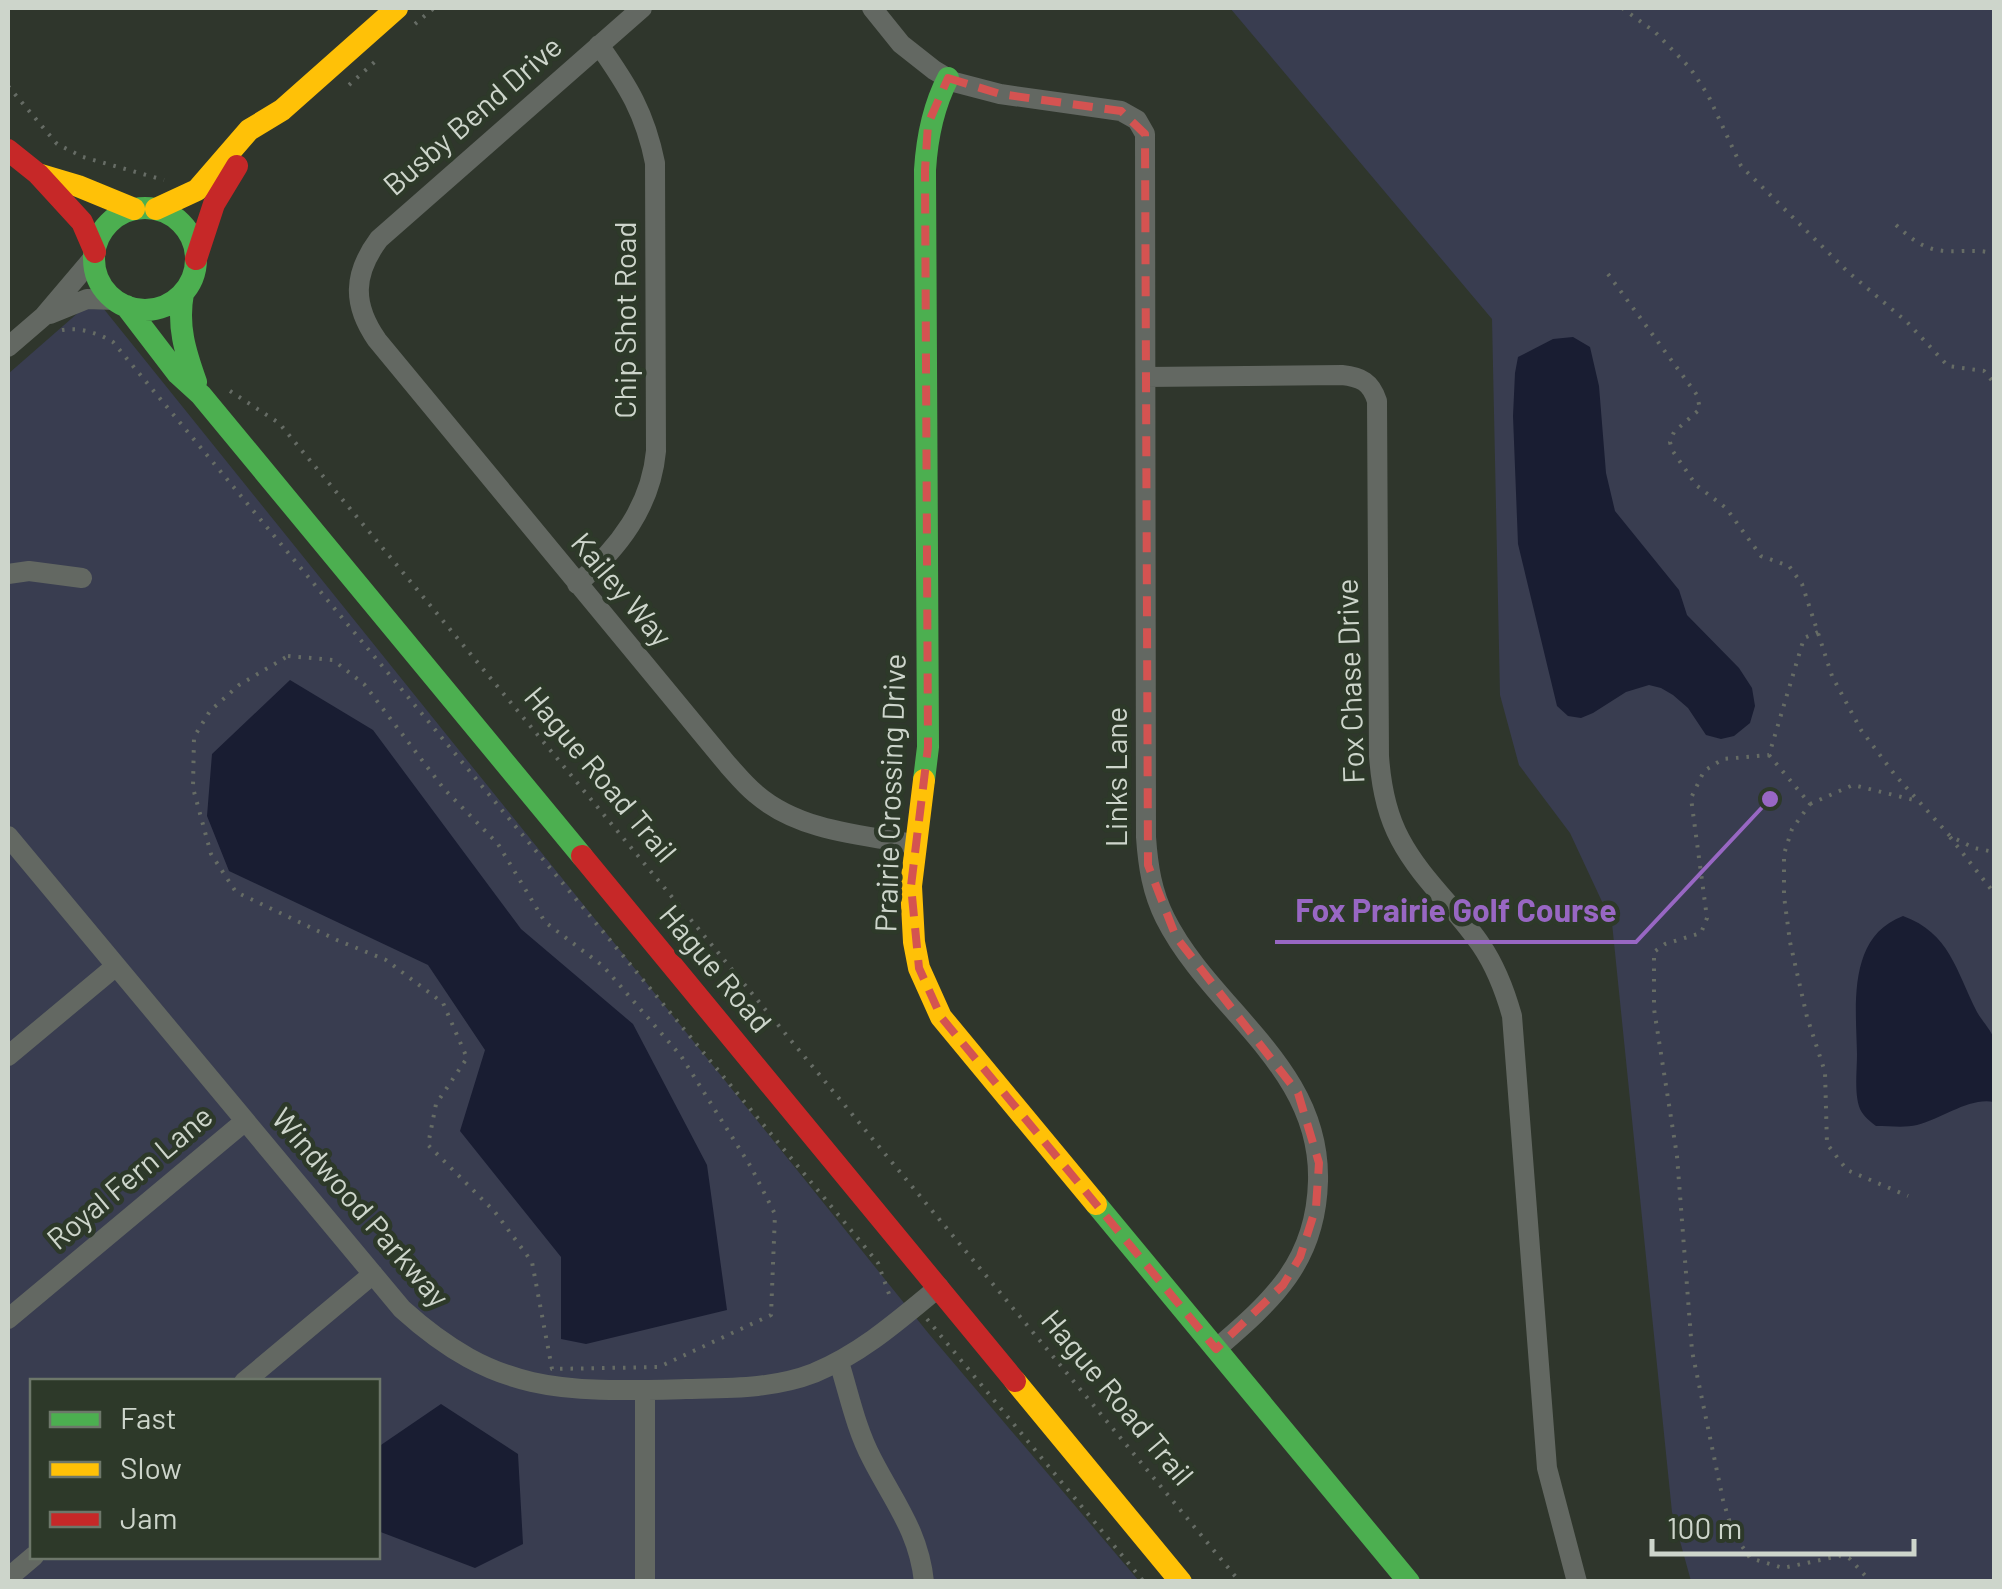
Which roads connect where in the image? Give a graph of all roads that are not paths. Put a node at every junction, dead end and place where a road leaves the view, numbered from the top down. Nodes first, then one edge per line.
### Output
1 (397, 8) edge
2 (642, 8) edge
3 (872, 8) edge
4 (599, 45) junction
5 (948, 78) junction
6 (282, 110) junction
7 (8, 150) edge
8 (38, 174) junction
9 (145, 209) junction
10 (94, 255) junction
11 (196, 259) junction
12 (359, 281) joint
13 (183, 293) junction
14 (120, 303) junction
15 (50, 324) junction
16 (8, 347) edge
17 (1146, 377) junction
18 (201, 394) junction
19 (8, 574) edge
20 (82, 578) dead end
21 (577, 584) junction
22 (8, 836) edge
23 (914, 844) junction
24 (116, 966) junction
25 (8, 1056) edge
26 (244, 1122) junction
27 (374, 1274) junction
28 (940, 1287) junction
29 (8, 1319) edge
30 (1216, 1349) junction
31 (840, 1362) junction
32 (248, 1379) edge
33 (645, 1390) junction
34 (30, 1559) edge
35 (8, 1578) edge
36 (645, 1582) edge
37 (924, 1582) edge
38 (1181, 1582) edge
39 (1408, 1582) edge
40 (1577, 1582) edge

1 - 6 main road
2 - 4 street, Busby Bend Drive
3 - 5 street
4 - 12 street, Busby Bend Drive
4 - 21 street, Chip Shot Road
5 - 17 street, Links Lane
5 - 23 main road, Prairie Crossing Drive
6 - 9 main road
6 - 11 main road
7 - 8 main road
8 - 9 main road
8 - 10 main road
9 - 10 main road
9 - 11 main road
10 - 14 main road
10 - 15 street
11 - 13 main road
12 - 21 street, Kailey Way
13 - 14 main road
13 - 18 main road, Hague Road
14 - 15 street
14 - 18 main road, Hague Road
15 - 16 street
17 - 30 street, Links Lane
17 - 40 street, Fox Chase Drive
18 - 28 main road, Hague Road
19 - 20 street
21 - 23 street, Kailey Way
22 - 24 street, Windwood Parkway
23 - 30 main road, Prairie Crossing Drive
24 - 25 street
24 - 26 street, Windwood Parkway
26 - 27 street, Windwood Parkway
26 - 29 street, Royal Fern Lane
27 - 32 street
27 - 33 street, Windwood Parkway
28 - 31 street, Windwood Parkway
28 - 38 main road, Hague Road
30 - 39 main road, Prairie Crossing Drive
31 - 33 street, Windwood Parkway
31 - 37 street
33 - 36 street
34 - 35 street

